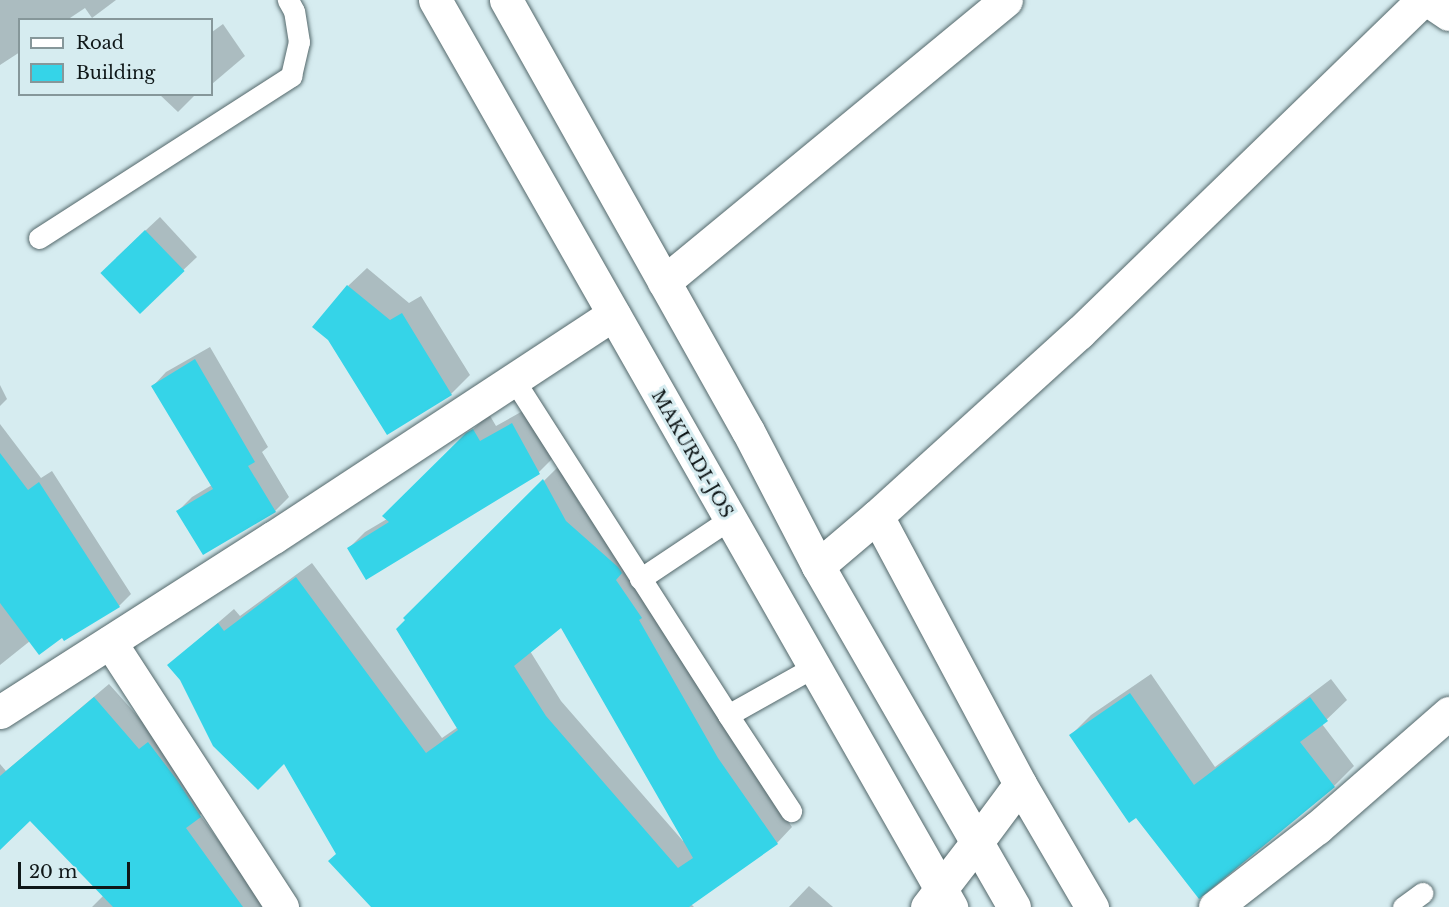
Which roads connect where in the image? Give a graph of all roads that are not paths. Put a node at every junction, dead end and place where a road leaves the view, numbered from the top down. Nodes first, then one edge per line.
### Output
1 (288, 0) edge
2 (435, 0) edge
3 (506, 0) edge
4 (1006, 0) edge
5 (1423, 0) edge
6 (1428, 0) edge
7 (1449, 14) edge
8 (39, 238) dead end
9 (664, 282) junction
10 (613, 314) junction
11 (514, 380) junction
12 (877, 516) junction
13 (730, 519) junction
14 (818, 566) junction
15 (640, 579) junction
16 (110, 642) junction
17 (814, 667) junction
18 (0, 712) edge
19 (1449, 713) edge
20 (728, 716) junction
21 (1020, 784) junction
22 (791, 812) dead end
23 (977, 842) junction
24 (1422, 893) dead end
25 (940, 901) edge
26 (1223, 905) edge
27 (282, 907) edge
28 (1014, 907) edge
29 (1092, 907) edge
30 (1403, 907) edge

1 - 8 lane
2 - 10 main road, MAKURDI-JOS
3 - 9 main road
4 - 9 main road
5 - 12 main road
6 - 7 main road
9 - 14 main road
10 - 11 main road
10 - 13 main road, MAKURDI-JOS
11 - 15 lane
11 - 16 main road
12 - 14 main road
12 - 21 main road
13 - 15 lane
13 - 17 main road, MAKURDI-JOS
14 - 23 main road
15 - 20 lane
16 - 18 main road
16 - 27 main road
17 - 20 lane
17 - 25 main road, MAKURDI-JOS
19 - 26 main road
20 - 22 lane
21 - 23 main road
21 - 29 main road
23 - 25 main road
23 - 28 main road
24 - 30 lane

